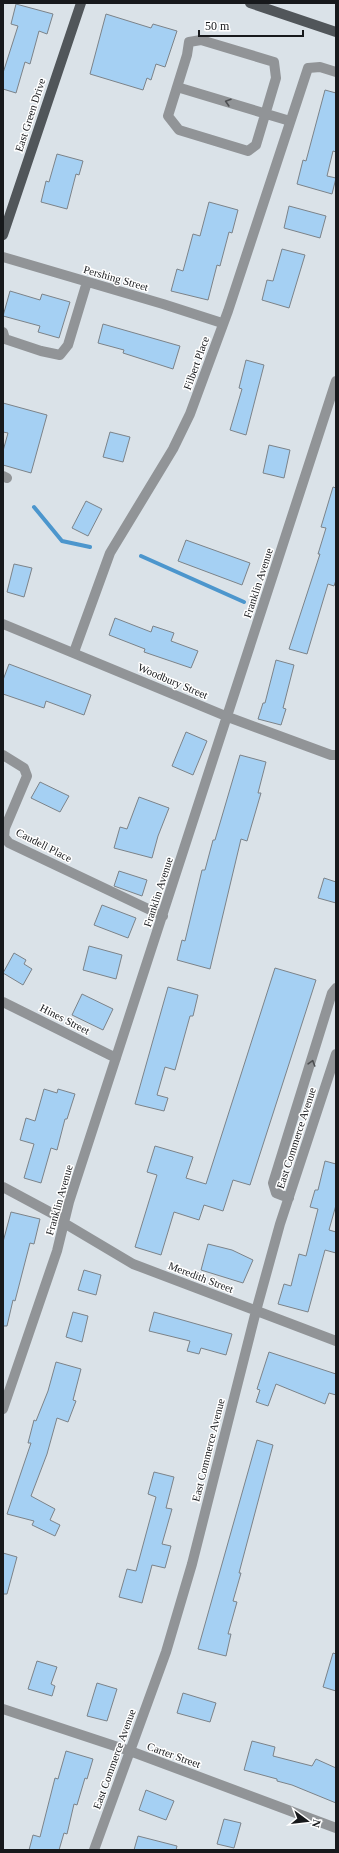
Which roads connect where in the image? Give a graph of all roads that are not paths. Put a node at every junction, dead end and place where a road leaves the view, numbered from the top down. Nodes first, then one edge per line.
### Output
1 (81, 3) edge
2 (250, 3) edge
3 (336, 32) edge
4 (336, 72) edge
5 (177, 87) junction
6 (265, 114) junction
7 (290, 121) junction
8 (3, 235) edge
9 (3, 257) edge
10 (87, 282) junction
11 (222, 323) junction
12 (4, 335) edge
13 (336, 382) edge
14 (3, 624) edge
15 (74, 652) junction
16 (228, 717) junction
17 (3, 755) edge
18 (336, 755) edge
19 (163, 916) junction
20 (336, 988) edge
21 (3, 1002) edge
22 (336, 1054) edge
23 (116, 1058) junction
24 (3, 1187) edge
25 (289, 1198) junction
26 (64, 1223) junction
27 (256, 1311) junction
28 (336, 1341) edge
29 (3, 1409) edge
30 (3, 1709) edge
31 (130, 1751) junction
32 (336, 1828) edge
33 (94, 1850) edge

1 - 8 main road, East Green Drive
2 - 3 main road
4 - 7 street, Filbert Place
6 -> 5 street
5 - 6 street
5 - 6 street
6 - 7 street
7 - 11 street, Filbert Place
9 - 10 street, Pershing Street
10 - 11 street, Pershing Street
10 - 12 street
11 - 15 street, Filbert Place
13 - 16 street, Franklin Avenue
14 - 15 street, Woodbury Street
15 - 16 street, Woodbury Street
16 - 18 street, Woodbury Street
16 - 19 street, Franklin Avenue
17 - 19 street, Caudell Place
19 - 23 street, Franklin Avenue
25 -> 20 street
21 - 23 street, Hines Street
22 - 25 street, East Commerce Avenue
23 - 26 street, Franklin Avenue
24 - 26 street, Meredith Street
25 - 27 street, East Commerce Avenue
26 - 27 street, Meredith Street
26 - 29 street, Franklin Avenue
27 - 28 street, Meredith Street
27 - 31 street, East Commerce Avenue
30 - 31 street, Carter Street
31 - 32 street, Carter Street
31 - 33 street, East Commerce Avenue

